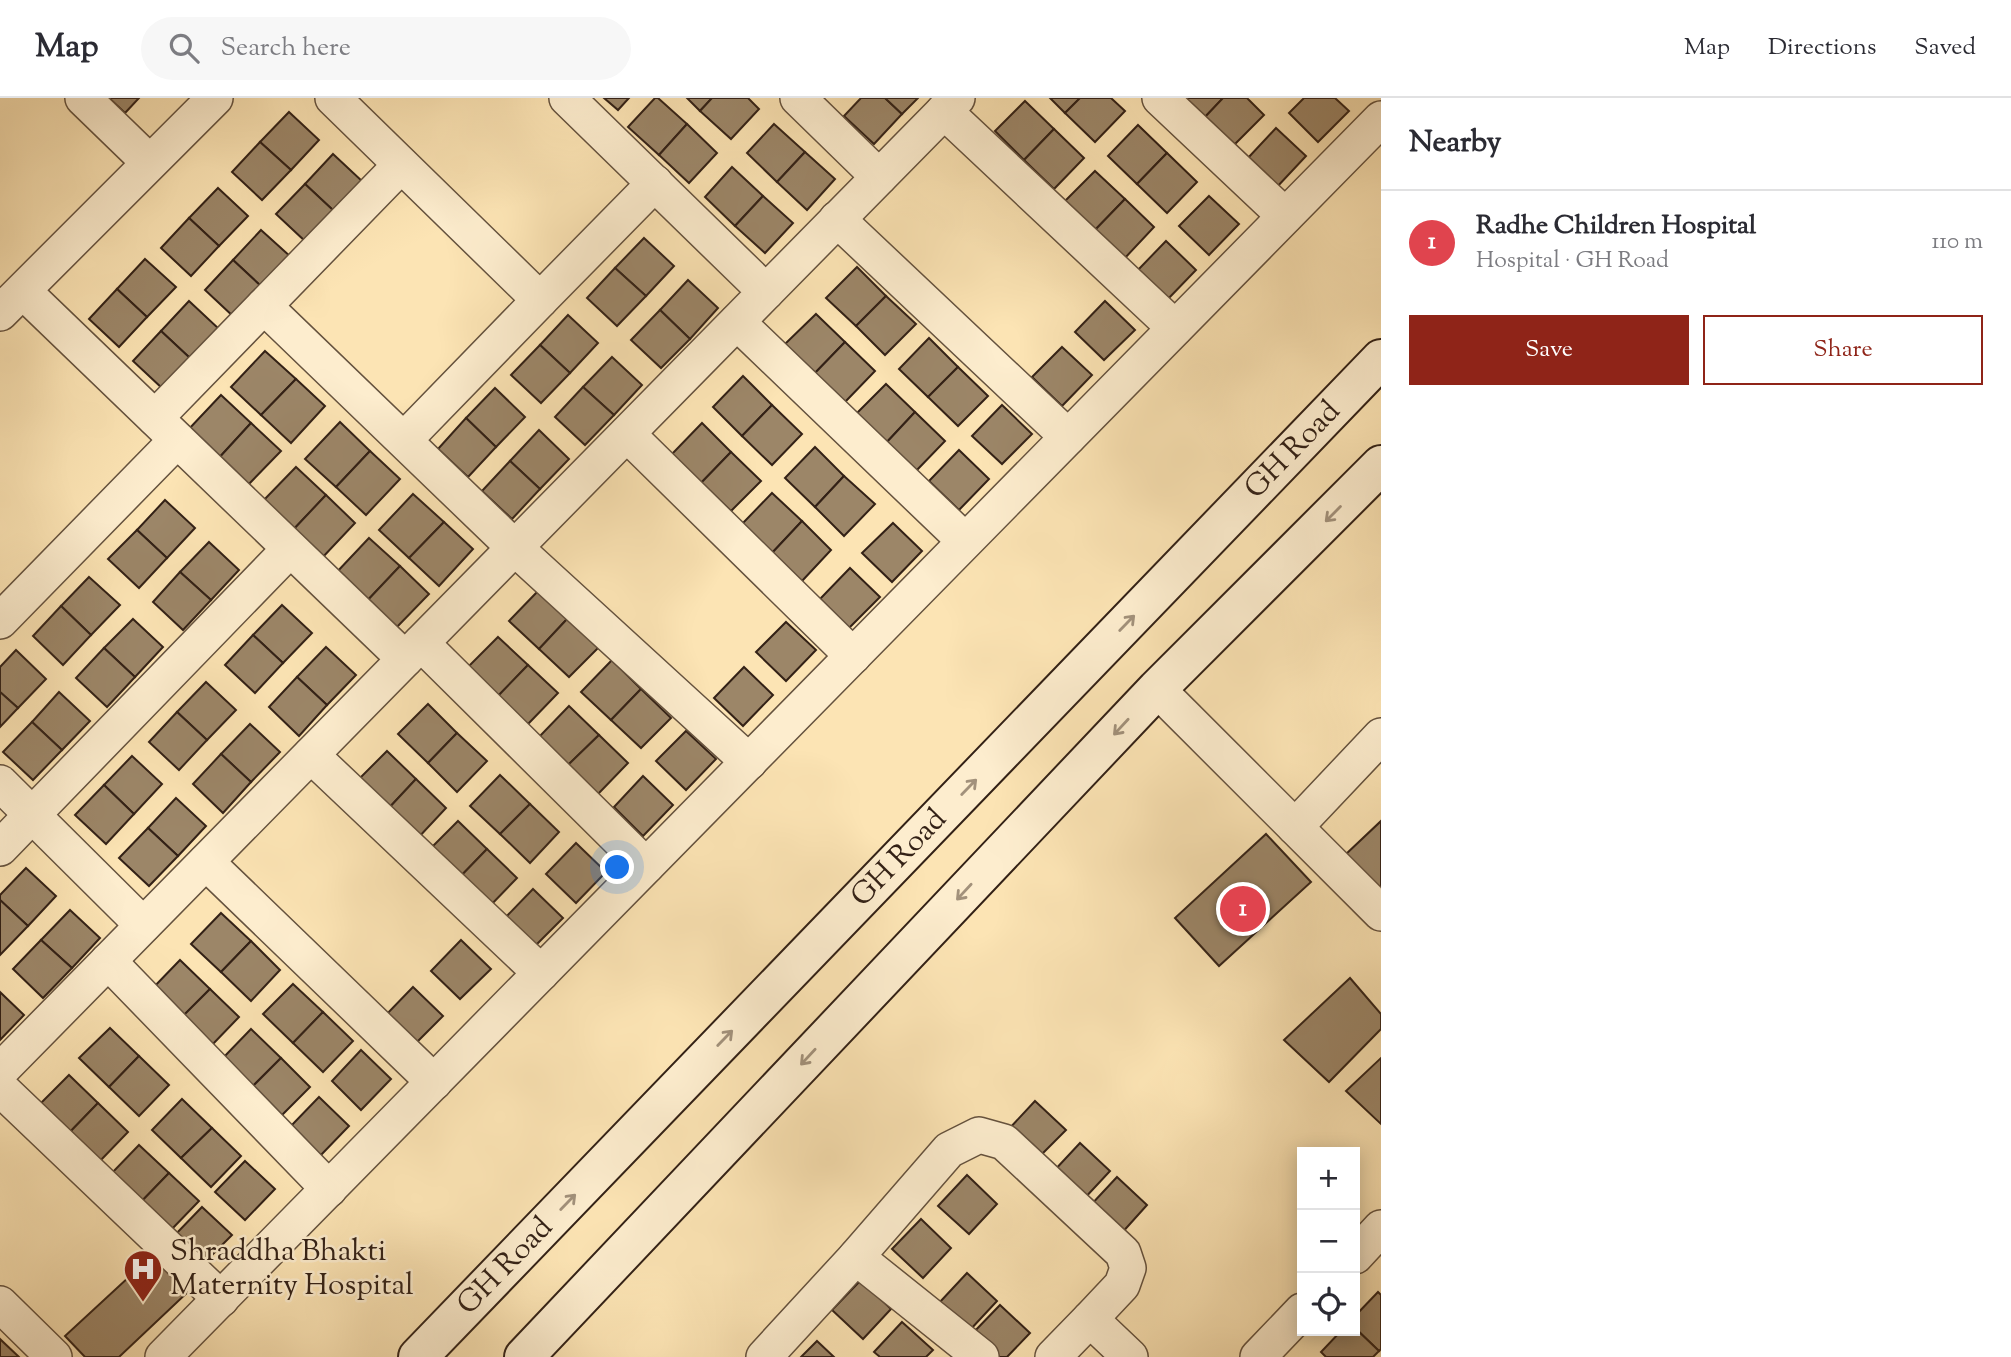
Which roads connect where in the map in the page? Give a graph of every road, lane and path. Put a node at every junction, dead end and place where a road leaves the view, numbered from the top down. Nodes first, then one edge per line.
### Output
1 (83, 98) edge
2 (215, 98) edge
3 (332, 98) edge
4 (568, 98) edge
5 (798, 98) edge
6 (1160, 98) edge
7 (1367, 98) edge
8 (950, 105) edge
9 (1381, 112) edge
10 (1381, 118) edge
11 (149, 162) junction
12 (401, 165) junction
13 (879, 177) junction
14 (655, 183) junction
15 (1285, 216) junction
16 (837, 219) junction
17 (766, 292) junction
18 (540, 300) junction
19 (12, 302) edge
20 (264, 306) junction
21 (737, 322) junction
22 (1175, 328) junction
23 (1381, 359) edge
24 (166, 429) junction
25 (626, 434) junction
26 (1068, 437) junction
27 (404, 440) junction
28 (1381, 465) edge
29 (965, 541) junction
30 (515, 548) junction
31 (290, 549) junction
32 (0, 621) edge
33 (413, 651) junction
34 (853, 656) junction
35 (1157, 689) junction
36 (1381, 736) edge
37 (311, 755) junction
38 (749, 762) junction
39 (0, 783) edge
40 (32, 815) junction
41 (1296, 827) junction
42 (0, 848) edge
43 (206, 862) junction
44 (646, 866) junction
45 (1381, 913) edge
46 (143, 925) junction
47 (108, 961) junction
48 (541, 973) junction
49 (0, 1070) edge
50 (435, 1082) junction
51 (0, 1088) edge
52 (329, 1189) junction
53 (1381, 1228) edge
54 (1360, 1251) edge
55 (856, 1257) junction
56 (220, 1299) junction
57 (0, 1304) edge
58 (1297, 1316) edge
59 (1090, 1319) junction
60 (54, 1357) edge
61 (163, 1357) edge
62 (418, 1357) edge
63 (524, 1357) edge
64 (764, 1357) edge
65 (981, 1357) edge
66 (1053, 1357) edge
67 (1130, 1357) edge
68 (1258, 1357) edge

1 - 11 street
2 - 11 street
3 - 12 street
4 - 14 street
5 - 13 street
6 - 15 street
7 - 9 street
8 - 13 street
8 - 22 street
10 - 15 street
11 - 19 street
12 - 18 street
12 - 20 street
13 - 16 street
14 - 17 street
14 - 18 street
15 - 22 street
16 - 17 street
16 - 26 street
17 - 21 street
18 - 27 street
19 - 24 street
20 - 24 street
20 - 27 street
21 - 25 street
21 - 29 street
22 - 26 street
62 -> 23 main road, GH Road
24 - 31 street
24 - 32 street
25 - 30 street
25 - 34 street
26 - 29 street
27 - 30 street
28 -> 35 main road
29 - 34 street
30 - 33 street
30 - 38 street
31 - 33 street
31 - 40 street
33 - 37 street
33 - 44 street
34 - 38 street
35 - 41 street
35 -> 63 main road
36 - 41 street
37 - 43 street
37 - 48 street
38 - 44 street
39 - 40 street
40 - 42 street
40 - 46 street
41 - 45 street
43 - 46 street
43 - 50 street
44 - 48 street
46 - 47 street
47 - 49 street
47 - 52 street
48 - 50 street
50 - 52 street
51 - 56 street
52 - 56 street
53 - 54 street
55 - 59 street
55 - 64 street
55 - 65 street
56 - 61 street
57 - 60 street
58 - 68 street
59 - 66 street
59 - 67 street

